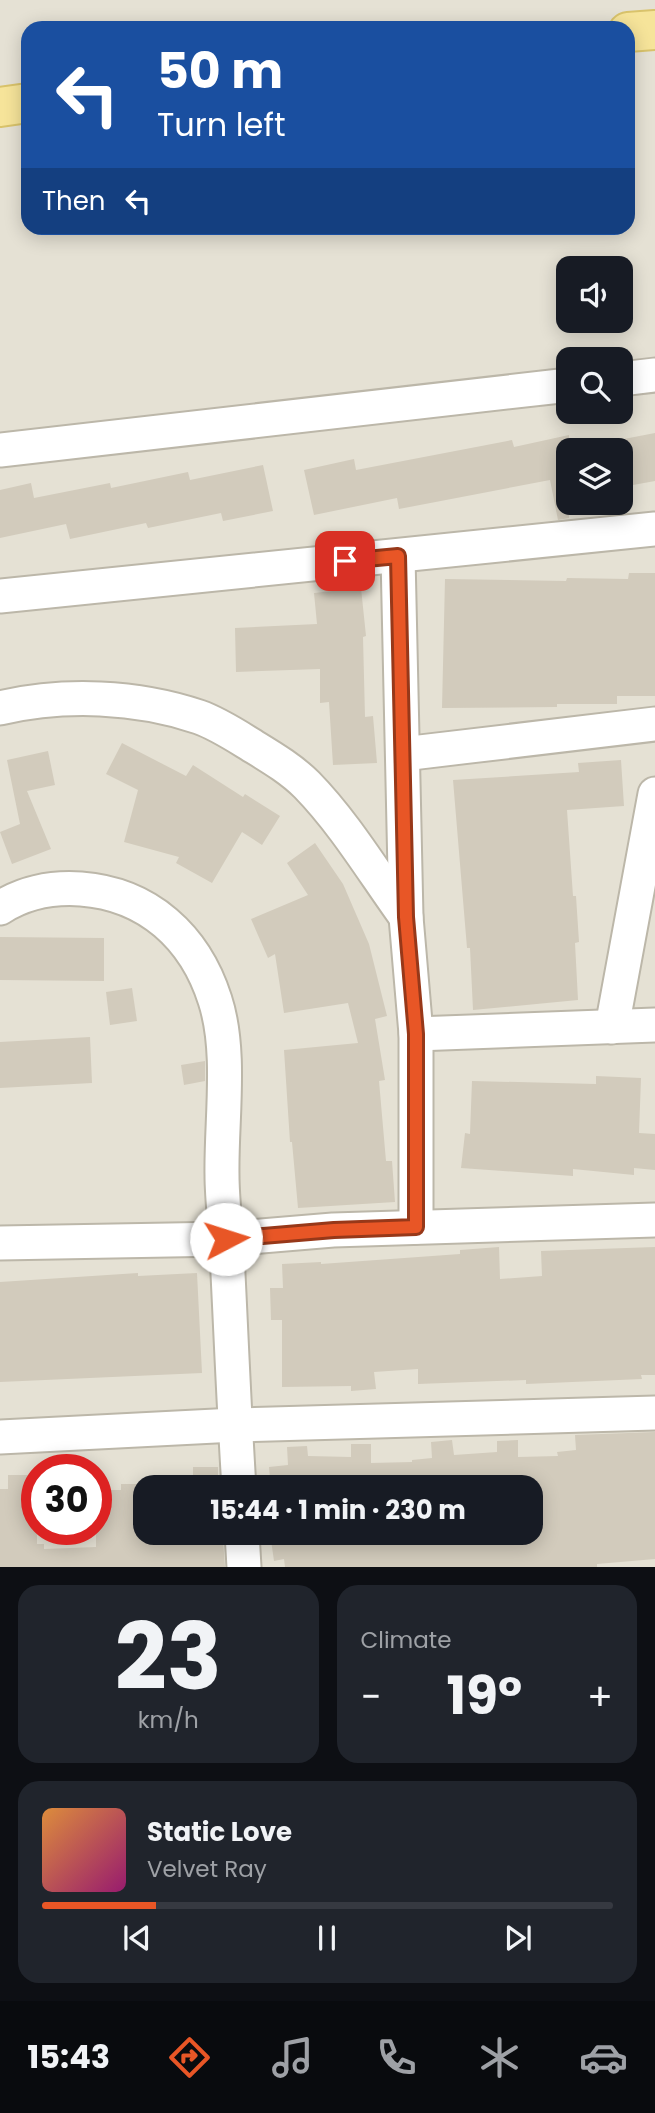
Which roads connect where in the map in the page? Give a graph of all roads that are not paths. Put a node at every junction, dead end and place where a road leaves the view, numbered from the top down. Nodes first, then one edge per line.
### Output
1 (655, 30) edge
2 (635, 31) edge
3 (21, 104) edge
4 (0, 107) edge
5 (655, 375) edge
6 (633, 378) edge
7 (556, 386) edge
8 (0, 450) edge
9 (655, 529) edge
10 (398, 556) junction
11 (0, 596) edge
12 (0, 708) edge
13 (655, 724) edge
14 (403, 754) junction
15 (655, 794) edge
16 (0, 908) edge
17 (406, 917) junction
18 (655, 1025) edge
19 (612, 1027) junction
20 (416, 1034) junction
21 (655, 1220) edge
22 (416, 1227) junction
23 (226, 1239) junction
24 (0, 1243) edge
25 (655, 1413) edge
26 (235, 1425) junction
27 (0, 1437) edge
28 (238, 1475) edge
29 (243, 1545) edge
30 (244, 1567) edge

1 - 2 main road
3 - 4 main road
5 - 6 street
7 - 8 street
9 - 10 street
10 - 11 street
10 - 14 street
12 - 17 street
13 - 14 street
14 - 17 street
15 - 19 street
16 - 23 street
17 - 20 street
18 - 19 street
19 - 20 street
20 - 22 street
21 - 22 street
22 - 23 street
23 - 24 street
23 - 26 street
25 - 26 street
26 - 27 street
26 - 28 street
29 - 30 street

